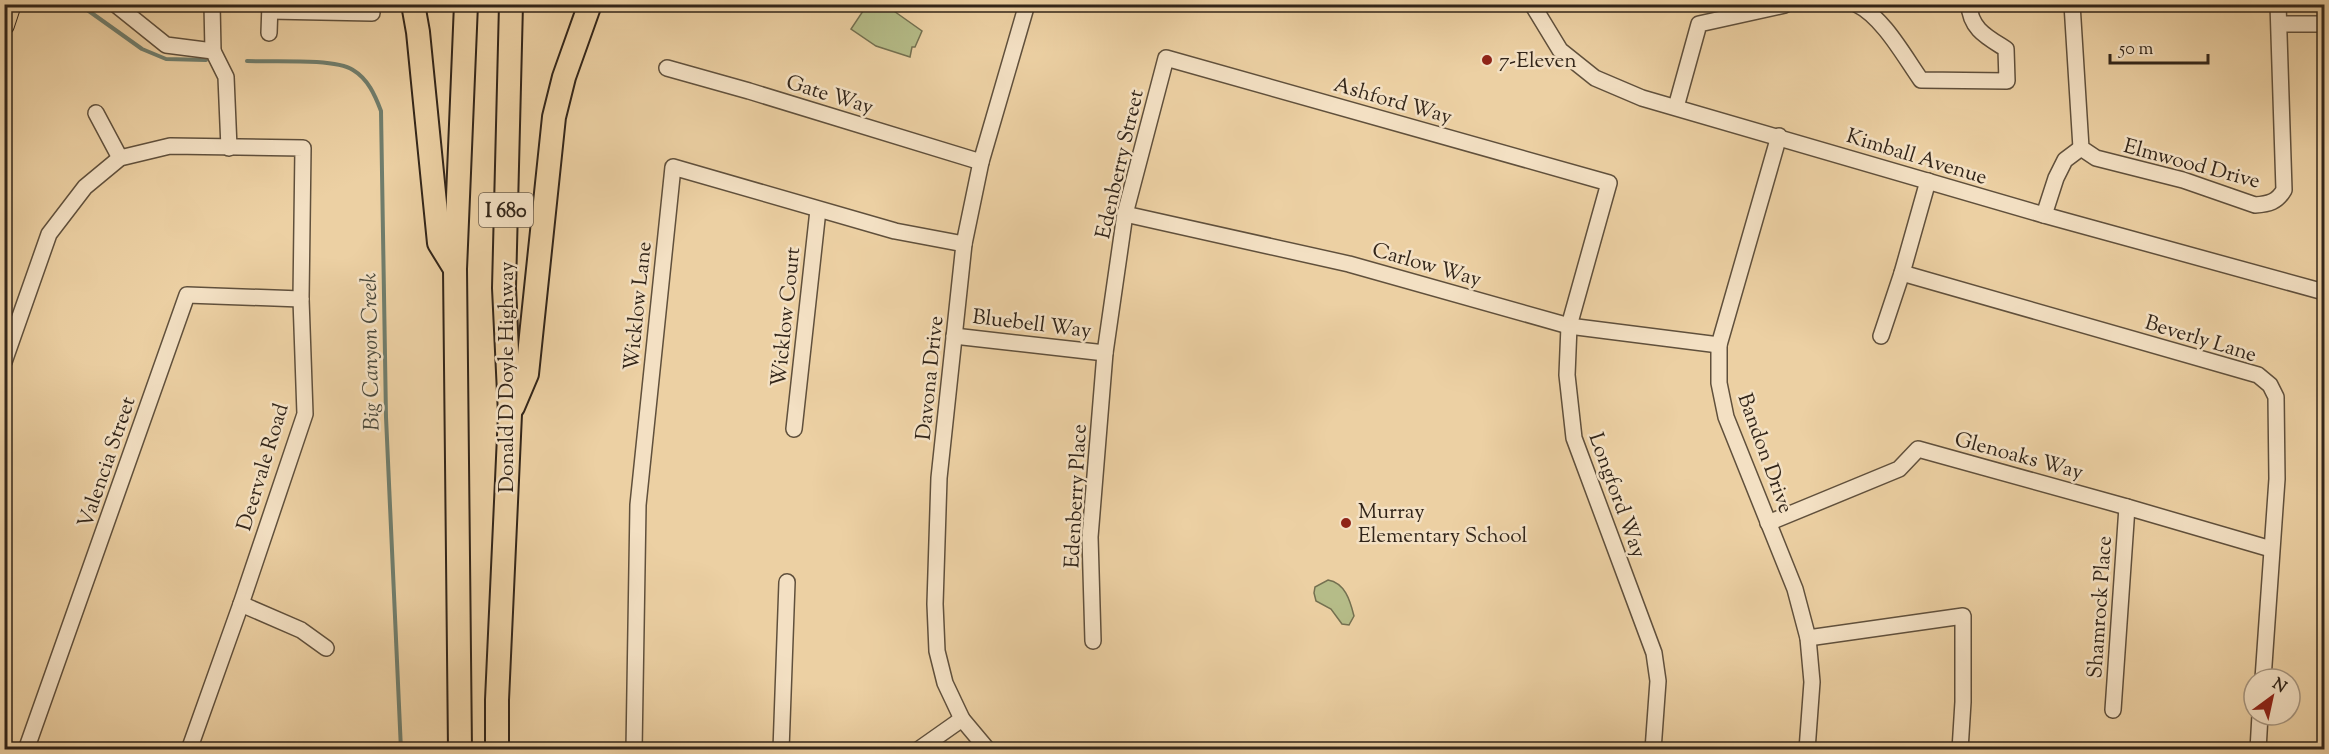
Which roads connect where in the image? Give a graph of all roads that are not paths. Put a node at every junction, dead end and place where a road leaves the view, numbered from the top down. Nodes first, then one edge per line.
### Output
1 (11, 4) edge
2 (115, 4) edge
3 (212, 4) edge
4 (413, 4) edge
5 (452, 4) edge
6 (466, 4) edge
7 (512, 4) edge
8 (590, 4) edge
9 (1028, 4) edge
10 (1532, 4) edge
11 (1856, 4) edge
12 (1969, 4) edge
13 (2072, 4) edge
14 (2278, 4) edge
15 (1786, 5) edge
16 (270, 8) edge
17 (372, 13) dead end
18 (2280, 24) junction
19 (2325, 24) edge
20 (4, 25) edge
21 (269, 33) dead end
22 (213, 51) junction
23 (1166, 58) joint
24 (667, 68) dead end
25 (1676, 107) junction
26 (96, 112) dead end
27 (462, 126) junction
28 (1779, 136) junction
29 (229, 148) junction
30 (2081, 148) junction
31 (120, 158) junction
32 (981, 162) junction
33 (1928, 182) junction
34 (1609, 183) joint
35 (818, 210) junction
36 (1125, 214) junction
37 (2044, 215) junction
38 (964, 243) junction
39 (455, 269) junction
40 (1902, 273) junction
41 (2325, 292) edge
42 (301, 299) junction
43 (1569, 326) junction
44 (954, 336) junction
45 (1881, 336) dead end
46 (1719, 345) junction
47 (1105, 353) junction
48 (4, 362) edge
49 (510, 414) junction
50 (794, 429) dead end
51 (2127, 507) junction
52 (1768, 523) junction
53 (2271, 549) junction
54 (786, 582) dead end
55 (241, 604) junction
56 (1808, 638) junction
57 (1093, 641) dead end
58 (326, 648) dead end
59 (2264, 667) edge
60 (2113, 710) dead end
61 (962, 719) junction
62 (2259, 727) edge
63 (26, 750) edge
64 (189, 750) edge
65 (460, 750) edge
66 (497, 750) edge
67 (634, 750) edge
68 (781, 750) edge
69 (918, 750) edge
70 (988, 750) edge
71 (1653, 750) edge
72 (1807, 750) edge
73 (1960, 750) edge
74 (2258, 750) edge

1 - 20 main road
2 - 22 street
3 - 22 street
4 - 39 highway
5 - 27 highway
6 - 27 highway, I 680
7 - 49 highway, Donald D Doyle Highway / I 680
8 - 49 highway
9 - 32 street, Davona Drive
10 - 25 street, Kimball Avenue
11 - 12 street
13 - 30 street
14 - 18 street, Elmwood Drive
15 - 25 street
16 - 17 street
16 - 21 street
18 - 19 street
18 - 30 street, Elmwood Drive
22 - 29 street
23 - 34 street, Ashford Way
23 - 36 street, Edenberry Street
24 - 32 street, Gate Way
25 - 28 street, Kimball Avenue
26 - 31 street
27 - 39 highway, I 680
28 - 33 street, Kimball Avenue
28 - 46 street, Bandon Drive
29 - 31 street
29 - 42 street, Deervale Road
30 - 37 street
31 - 48 street
32 - 38 street, Davona Drive
33 - 37 street, Kimball Avenue
33 - 40 street
34 - 43 street, Longford Way
35 - 38 street, Wicklow Lane
35 - 50 street, Wicklow Court
35 - 67 street, Wicklow Lane
36 - 43 street, Carlow Way
36 - 47 street, Edenberry Street
37 - 41 street, Kimball Avenue
38 - 44 street, Davona Drive
39 - 65 highway, I 680
40 - 45 street
40 - 53 street, Beverly Lane
42 - 55 street, Deervale Road
42 - 63 street, Valencia Street
43 - 46 street, Carlow Way
43 - 71 street, Longford Way
44 - 47 street, Bluebell Way
44 - 61 street, Davona Drive
46 - 52 street, Bandon Drive
47 - 57 street, Edenberry Place
49 - 66 highway, Donald D Doyle Highway / I 680
51 - 52 street, Glenoaks Way
51 - 53 street, Glenoaks Way
51 - 60 street, Shamrock Place
52 - 56 street, Bandon Drive
53 - 59 street, Beverly Lane
54 - 68 street
55 - 58 street
55 - 64 street, Deervale Road
56 - 72 street, Bandon Drive
56 - 73 street
61 - 69 street
61 - 70 street, Davona Drive
62 - 74 street

